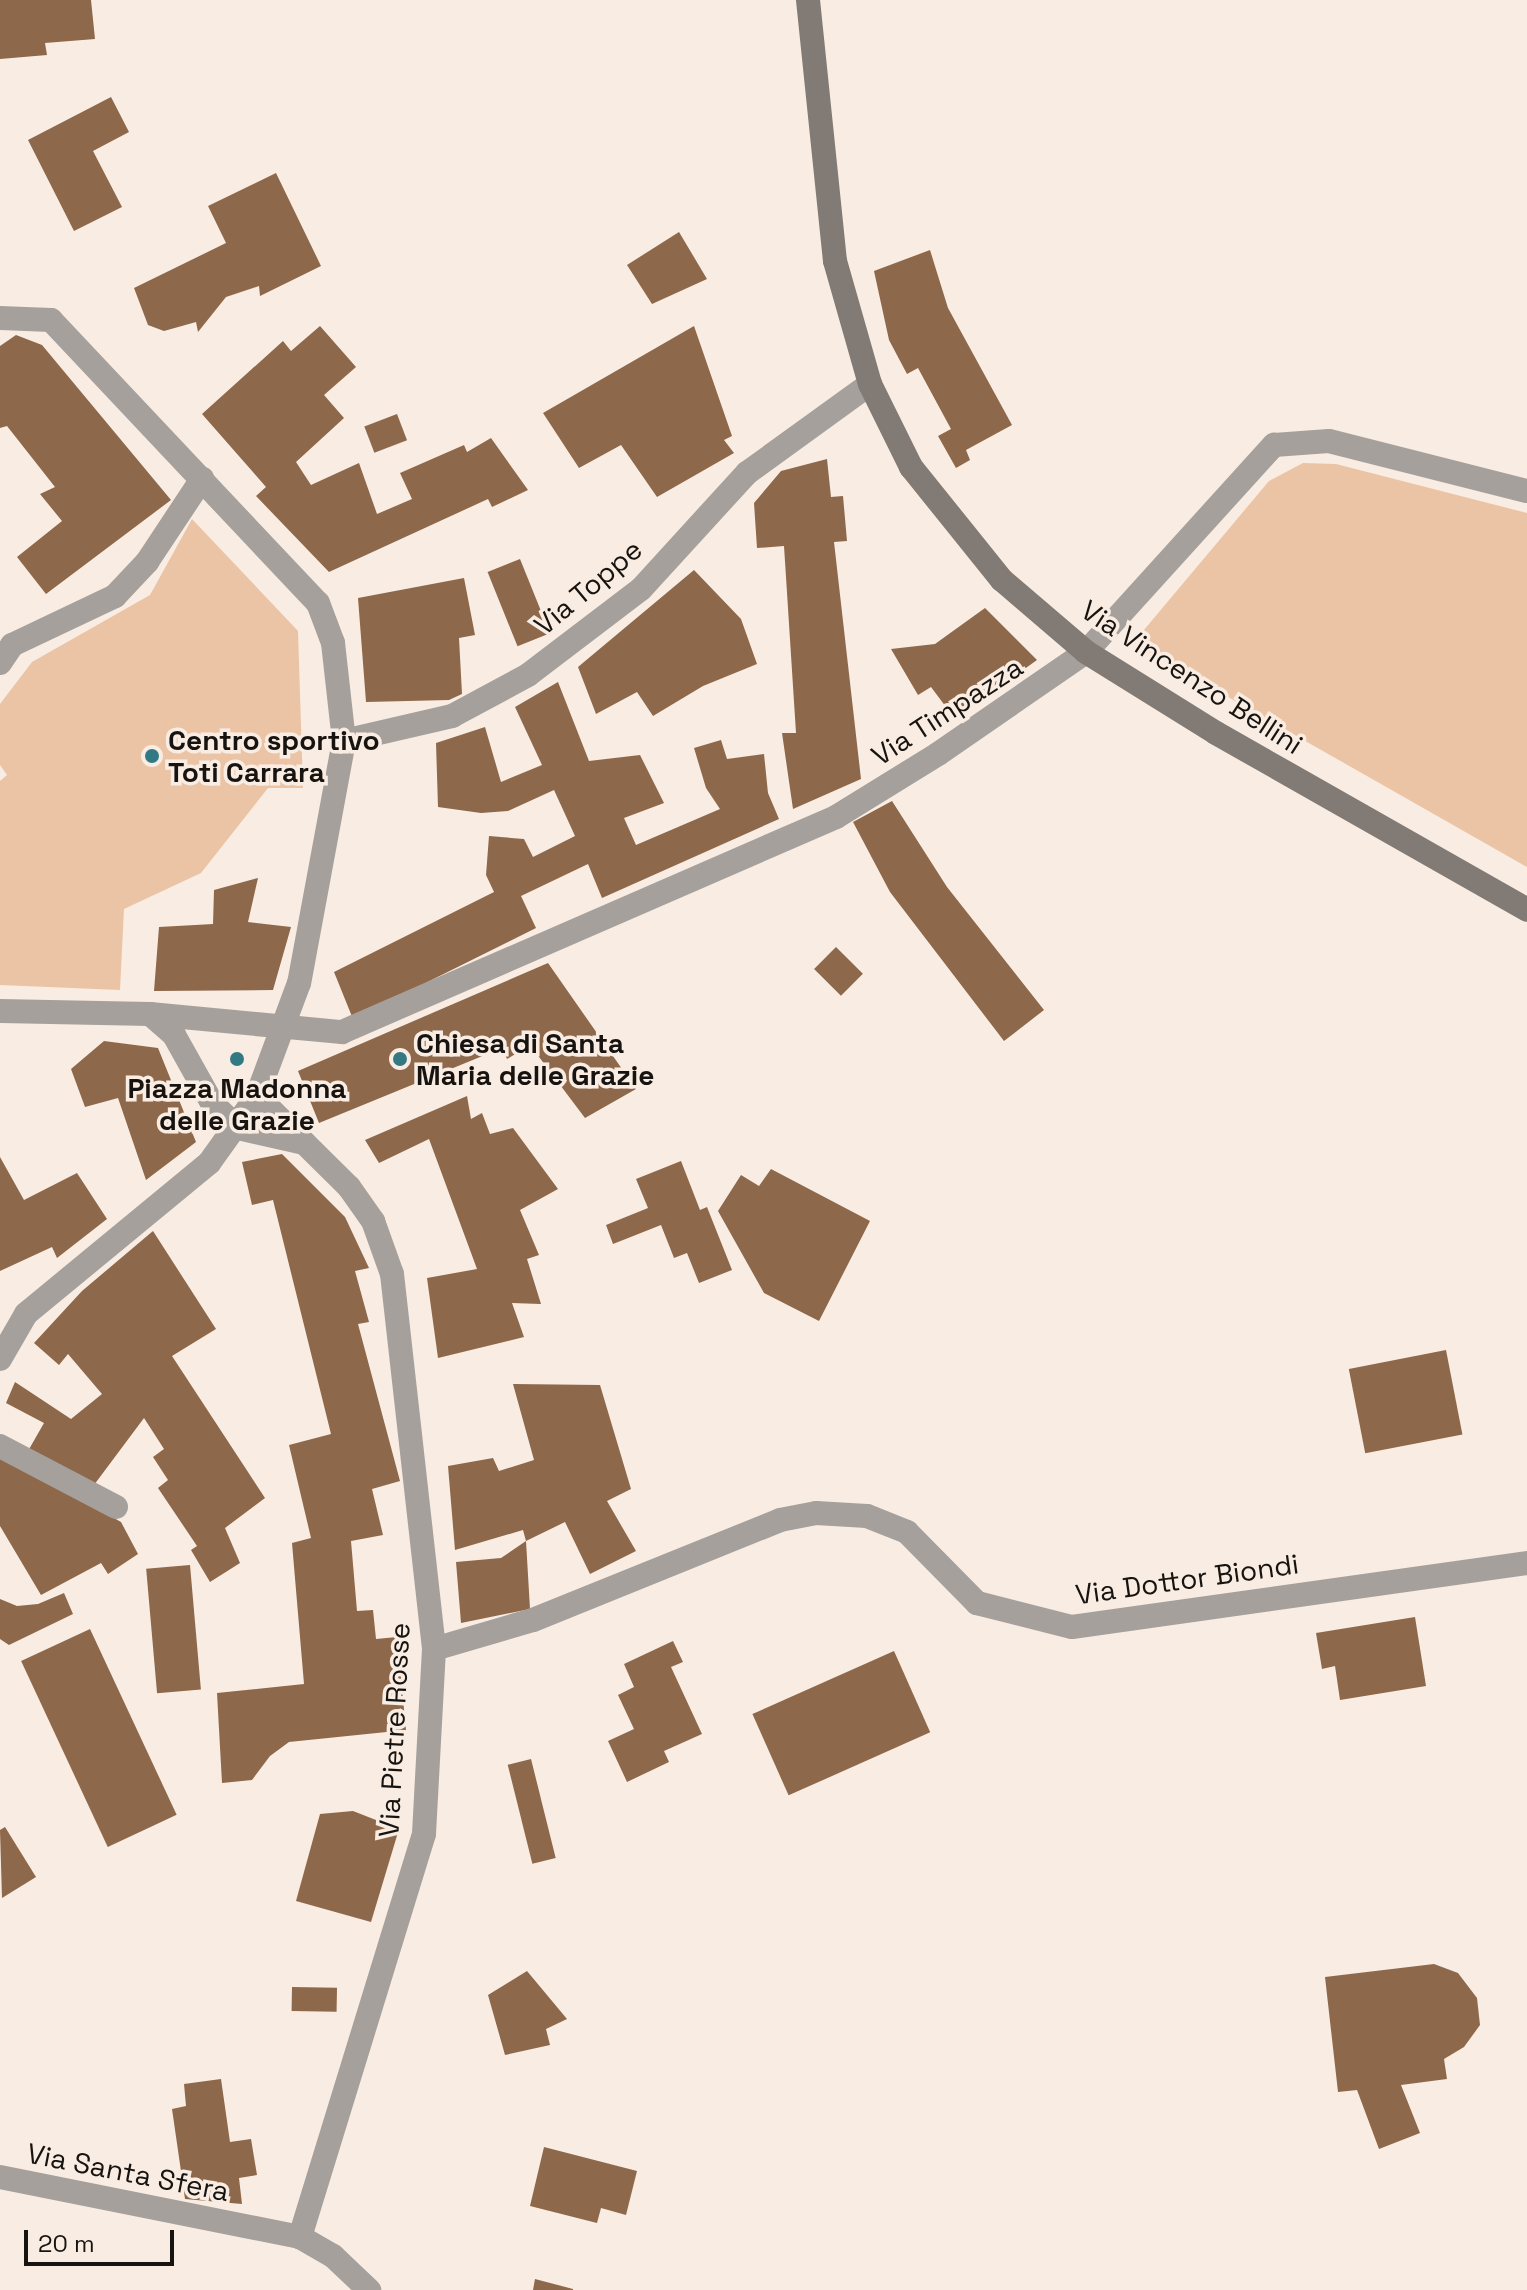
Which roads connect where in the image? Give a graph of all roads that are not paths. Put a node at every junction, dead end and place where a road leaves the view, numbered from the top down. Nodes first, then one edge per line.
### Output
1 (808, 0) edge
2 (0, 318) edge
3 (870, 384) junction
4 (202, 479) junction
5 (1527, 491) edge
6 (1086, 652) junction
7 (0, 663) edge
8 (344, 741) junction
9 (1527, 910) edge
10 (0, 1011) edge
11 (150, 1014) junction
12 (285, 1026) junction
13 (257, 1096) junction
14 (238, 1128) junction
15 (304, 1143) junction
16 (0, 1359) edge
17 (0, 1446) edge
18 (116, 1507) dead end
19 (1527, 1563) edge
20 (434, 1649) junction
21 (0, 2177) edge
22 (300, 2237) junction
23 (369, 2290) edge

1 - 3 street, Via Vincenzo Bellini
2 - 4 street
3 - 6 street, Via Vincenzo Bellini
3 - 8 street, Via Toppe
4 - 7 street
4 - 8 street
5 - 6 street, Via Timpazza
6 - 9 street, Via Vincenzo Bellini
6 - 12 street, Via Timpazza
8 - 12 street
10 - 11 street
11 - 12 street
11 - 14 street
12 - 13 street
13 - 14 street
13 - 15 street, Via Pietre Rosse
14 - 15 street
14 - 16 street
15 - 20 street, Via Pietre Rosse
17 - 18 street
19 - 20 street, Via Dottor Biondi
20 - 22 street, Via Pietre Rosse
21 - 22 street, Via Santa Sfera
22 - 23 street, Via Santa Sfera

